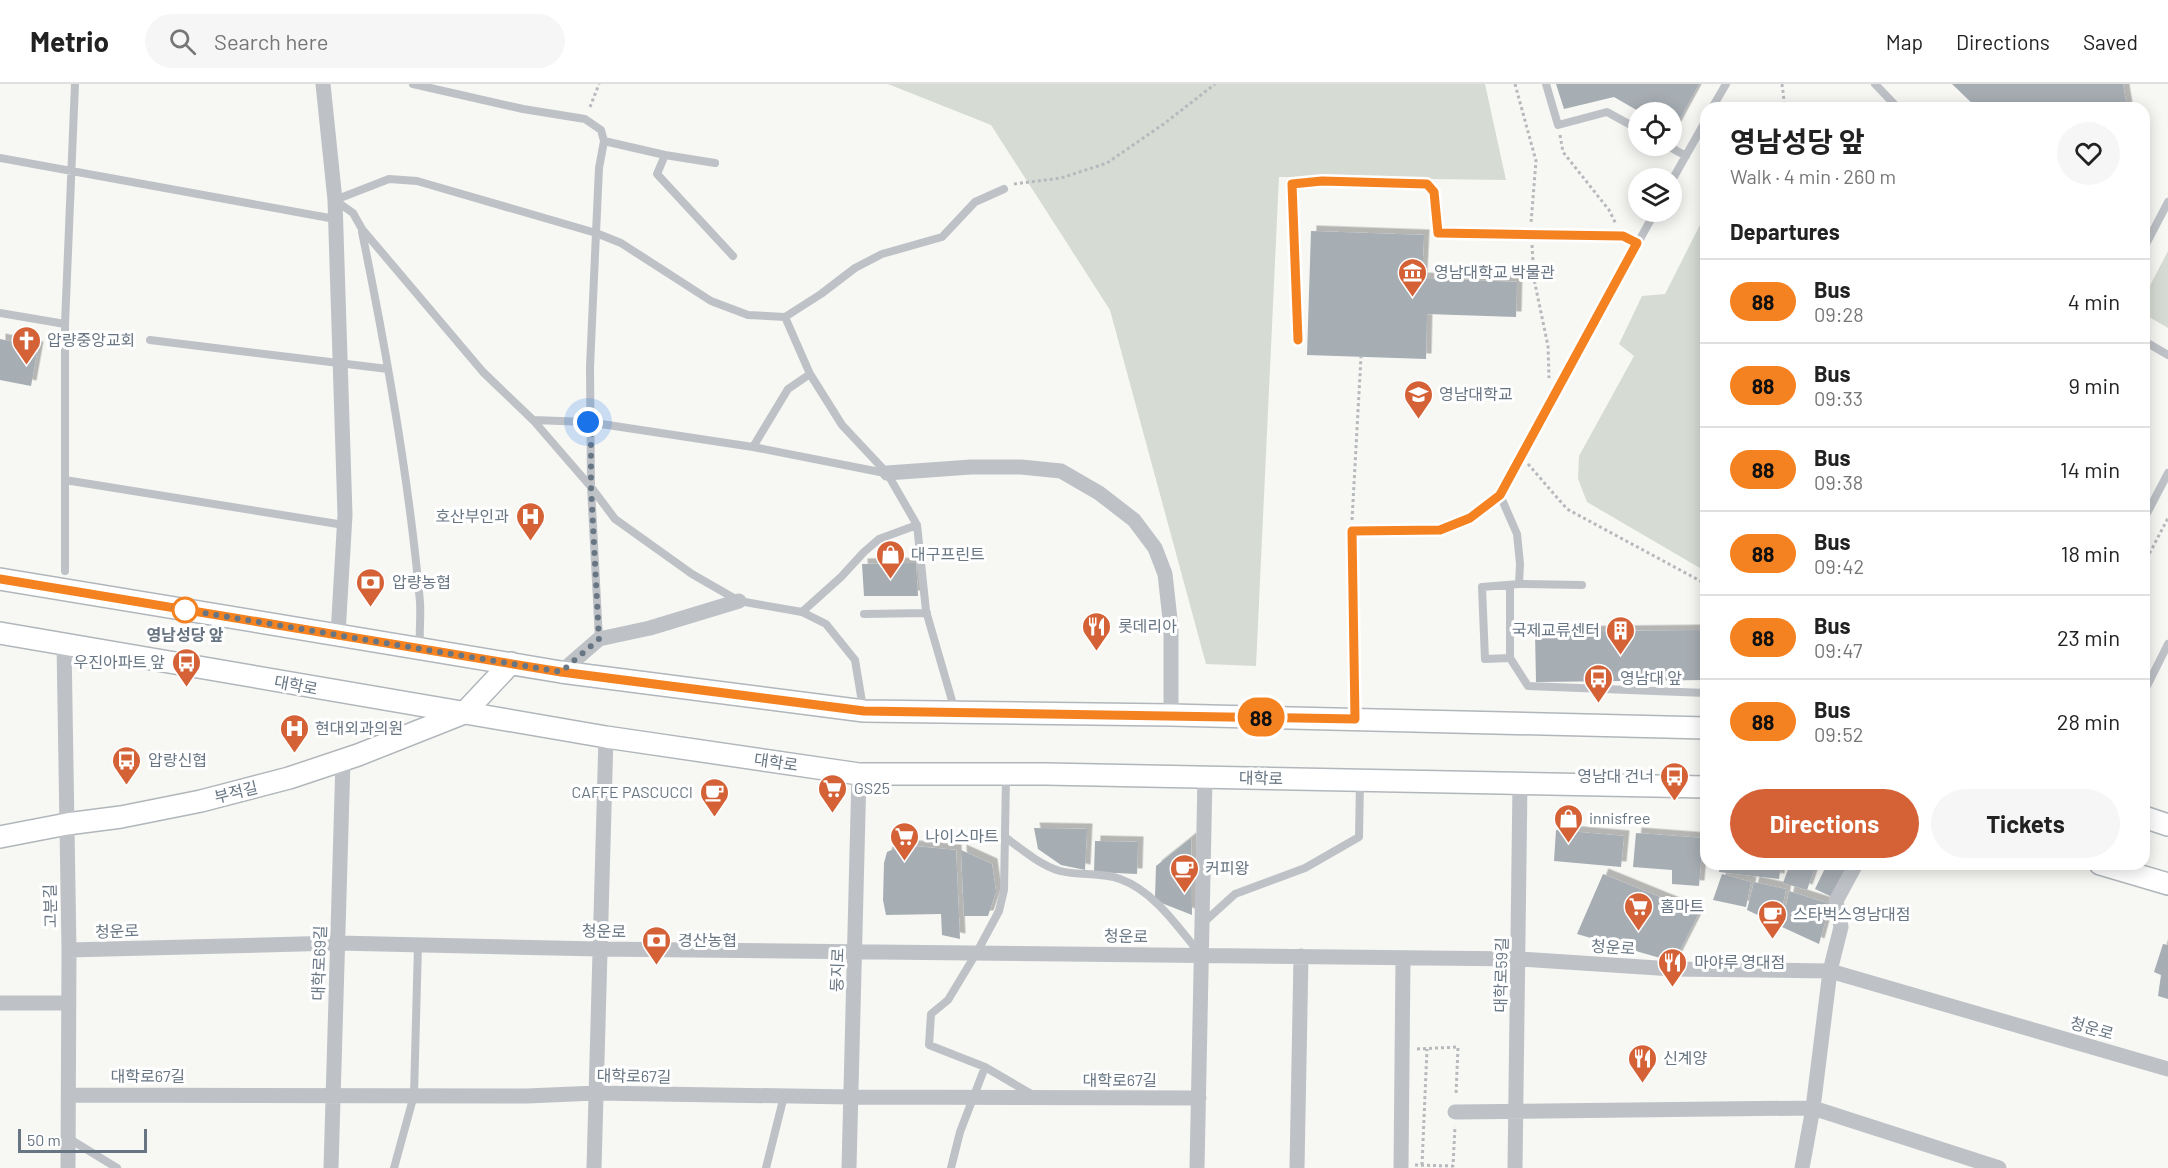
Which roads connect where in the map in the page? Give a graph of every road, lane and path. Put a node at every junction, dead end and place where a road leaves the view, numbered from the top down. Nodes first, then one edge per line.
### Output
1 (75, 84) edge
2 (323, 84) edge
3 (413, 84) edge
4 (599, 84) edge
5 (1215, 84) edge
6 (1546, 84) edge
7 (1726, 84) edge
8 (1782, 84) edge
9 (1875, 84) edge
10 (1716, 102) edge
11 (1784, 102) edge
12 (1892, 102) edge
13 (585, 119) junction
14 (1628, 124) edge
15 (1558, 125) junction
16 (1700, 131) edge
17 (604, 141) junction
18 (1682, 154) edge
19 (665, 155) junction
20 (1686, 156) junction
21 (0, 158) edge
22 (715, 163) dead end
23 (1679, 168) edge
24 (71, 171) junction
25 (1004, 189) joint
26 (335, 200) junction
27 (2168, 202) edge
28 (335, 219) junction
29 (1649, 222) edge
30 (362, 229) junction
31 (596, 233) junction
32 (1623, 236) junction
33 (2150, 236) edge
34 (1637, 243) junction
35 (733, 256) dead end
36 (0, 313) edge
37 (785, 316) junction
38 (65, 324) junction
39 (150, 340) dead end
40 (1298, 340) dead end
41 (2150, 344) edge
42 (2168, 355) edge
43 (1361, 357) dead end
44 (340, 364) junction
45 (388, 369) junction
46 (810, 374) junction
47 (533, 420) junction
48 (591, 423) junction
49 (753, 447) junction
50 (1520, 455) junction
51 (887, 473) junction
52 (2168, 473) edge
53 (65, 480) junction
54 (591, 487) junction
55 (1500, 495) junction
56 (2150, 508) edge
57 (2168, 518) edge
58 (344, 525) junction
59 (917, 525) junction
60 (1352, 531) junction
61 (2150, 552) edge
62 (65, 571) dead end
63 (0, 579) edge
64 (1700, 581) edge
65 (1515, 585) junction
66 (1582, 585) dead end
67 (740, 601) junction
68 (802, 612) junction
69 (927, 613) junction
70 (864, 614) dead end
71 (0, 633) edge
72 (338, 634) junction
73 (599, 639) junction
74 (64, 643) junction
75 (2168, 644) edge
76 (420, 649) junction
77 (1510, 658) junction
78 (511, 663) junction
79 (561, 672) junction
80 (2150, 680) edge
81 (1700, 693) edge
82 (864, 711) junction
83 (955, 712) junction
84 (464, 713) junction
85 (1171, 715) junction
86 (1355, 719) junction
87 (1700, 728) edge
88 (606, 737) junction
89 (343, 760) junction
90 (859, 774) junction
91 (1006, 775) junction
92 (1205, 777) junction
93 (1360, 780) junction
94 (1520, 783) junction
95 (1700, 787) edge
96 (2150, 819) edge
97 (66, 824) junction
98 (2168, 825) edge
99 (0, 837) edge
100 (1005, 837) junction
101 (1853, 870) edge
102 (2120, 870) edge
103 (2168, 884) edge
104 (1202, 924) junction
105 (338, 943) junction
106 (418, 945) junction
107 (599, 949) junction
108 (69, 950) junction
109 (855, 951) junction
110 (977, 952) junction
111 (1201, 955) junction
112 (1301, 957) junction
113 (1403, 958) junction
114 (1520, 958) junction
115 (1830, 971) junction
116 (0, 1003) edge
117 (69, 1004) junction
118 (1402, 1049) junction
119 (1426, 1049) junction
120 (985, 1067) junction
121 (2168, 1069) edge
122 (596, 1093) junction
123 (332, 1094) junction
124 (69, 1095) junction
125 (414, 1095) junction
126 (784, 1096) junction
127 (851, 1097) junction
128 (974, 1097) junction
129 (1037, 1097) junction
130 (1199, 1098) junction
131 (1813, 1108) junction
132 (1517, 1110) junction
133 (1455, 1112) junction
134 (68, 1138) junction
135 (1422, 1165) junction
136 (1401, 1167) edge
137 (68, 1168) edge
138 (117, 1168) edge
139 (331, 1168) edge
140 (394, 1168) edge
141 (594, 1168) edge
142 (766, 1168) edge
143 (849, 1168) edge
144 (951, 1168) edge
145 (1197, 1168) edge
146 (1297, 1168) edge
147 (1515, 1168) edge
148 (1802, 1168) edge
149 (1999, 1168) edge

1 - 24 lane
2 - 26 street
3 - 13 lane
4 - 13 path
5 - 25 path
6 - 15 lane
7 - 10 lane
8 - 11 path
9 - 12 lane
13 - 17 lane
14 - 15 lane
15 - 32 path
16 - 20 lane
17 - 19 lane
17 - 31 lane
18 - 20 lane
19 - 22 lane
19 - 35 lane
20 - 23 lane
21 - 24 lane
24 - 28 lane
24 - 38 lane
25 - 37 lane
26 - 28 street
26 - 30 lane
26 - 31 lane
27 - 33 lane
28 - 44 street
29 - 34 lane
30 - 45 lane
30 - 47 lane
31 - 37 lane
31 - 48 lane
32 - 34 lane
32 - 40 lane
34 - 50 lane
36 - 38 lane
37 - 46 lane
38 - 53 lane
39 - 44 lane
41 - 42 lane
43 - 60 path
44 - 45 lane
44 - 58 street
45 - 76 lane
46 - 49 lane
46 - 51 lane
47 - 48 lane
47 - 54 lane
48 - 49 lane
48 - 54 lane
49 - 51 lane
50 - 55 lane
50 - 64 path
51 - 59 lane
51 - 85 street
52 - 56 lane
53 - 58 lane
53 - 62 lane
54 - 67 lane
54 - 73 lane
55 - 60 lane
55 - 65 lane
57 - 61 path
58 - 72 street
59 - 68 lane
59 - 69 lane
60 - 86 lane
63 - 72 main road
65 - 66 lane
65 - 77 lane
65 - 77 lane
67 - 68 lane
67 - 73 street
68 - 82 lane
69 - 70 lane
69 - 83 lane
71 - 74 main road, 대학로
72 - 76 main road
73 - 79 street
74 - 84 main road, 대학로
74 - 97 street, 고분길
75 - 80 lane
76 - 78 main road
77 - 81 lane
78 - 79 main road
78 - 84 main road
79 - 82 main road
82 - 83 main road
83 - 85 main road
84 - 88 main road, 대학로
84 - 89 main road, 부적길
85 - 86 main road
86 - 87 main road
88 - 90 main road, 대학로
88 - 107 street
89 - 97 main road, 부적길
89 - 105 street, 대학로69길
90 - 91 main road, 대학로
90 - 109 street, 둥지로
91 - 92 main road, 대학로
91 - 100 lane
92 - 93 main road, 대학로
92 - 104 street
93 - 94 main road, 대학로
93 - 104 lane
94 - 95 main road, 대학로
94 - 114 street, 대학로59길
96 - 98 main road
97 - 99 main road, 부적길
97 - 108 street, 고분길
100 - 110 lane
100 - 111 lane
101 - 115 street
102 - 103 main road
104 - 111 street
105 - 106 street, 청운로
105 - 108 street, 청운로
105 - 123 street, 대학로69길
106 - 107 street, 청운로
106 - 125 lane
107 - 109 street, 청운로
107 - 122 street
108 - 117 street, 고분길
109 - 110 street, 청운로
109 - 127 street, 둥지로
110 - 111 street, 청운로
110 - 120 lane
111 - 112 street, 청운로
111 - 130 street
112 - 113 street, 청운로
112 - 146 street
113 - 114 street, 청운로
113 - 118 street
114 - 115 street, 청운로
114 - 132 street, 대학로59길
115 - 121 street, 청운로
115 - 131 street
116 - 117 street
117 - 124 street, 고분길
118 - 119 path
118 - 136 street
119 - 133 path
119 - 135 path
120 - 128 lane
120 - 129 lane
122 - 125 street, 대학로67길
122 - 126 street, 대학로67길
122 - 141 street
123 - 124 street, 대학로67길
123 - 125 street, 대학로67길
123 - 139 street, 대학로69길
124 - 134 street, 고분길
125 - 140 lane
126 - 127 street, 대학로67길
126 - 142 lane
127 - 128 street, 대학로67길
127 - 143 street, 둥지로
128 - 129 street, 대학로67길
128 - 144 lane
129 - 130 street, 대학로67길
130 - 145 street
131 - 132 street
131 - 148 street
131 - 149 street
132 - 133 street
132 - 147 street, 대학로59길
133 - 135 path
134 - 137 street, 고분길
134 - 138 lane
135 - 136 path

